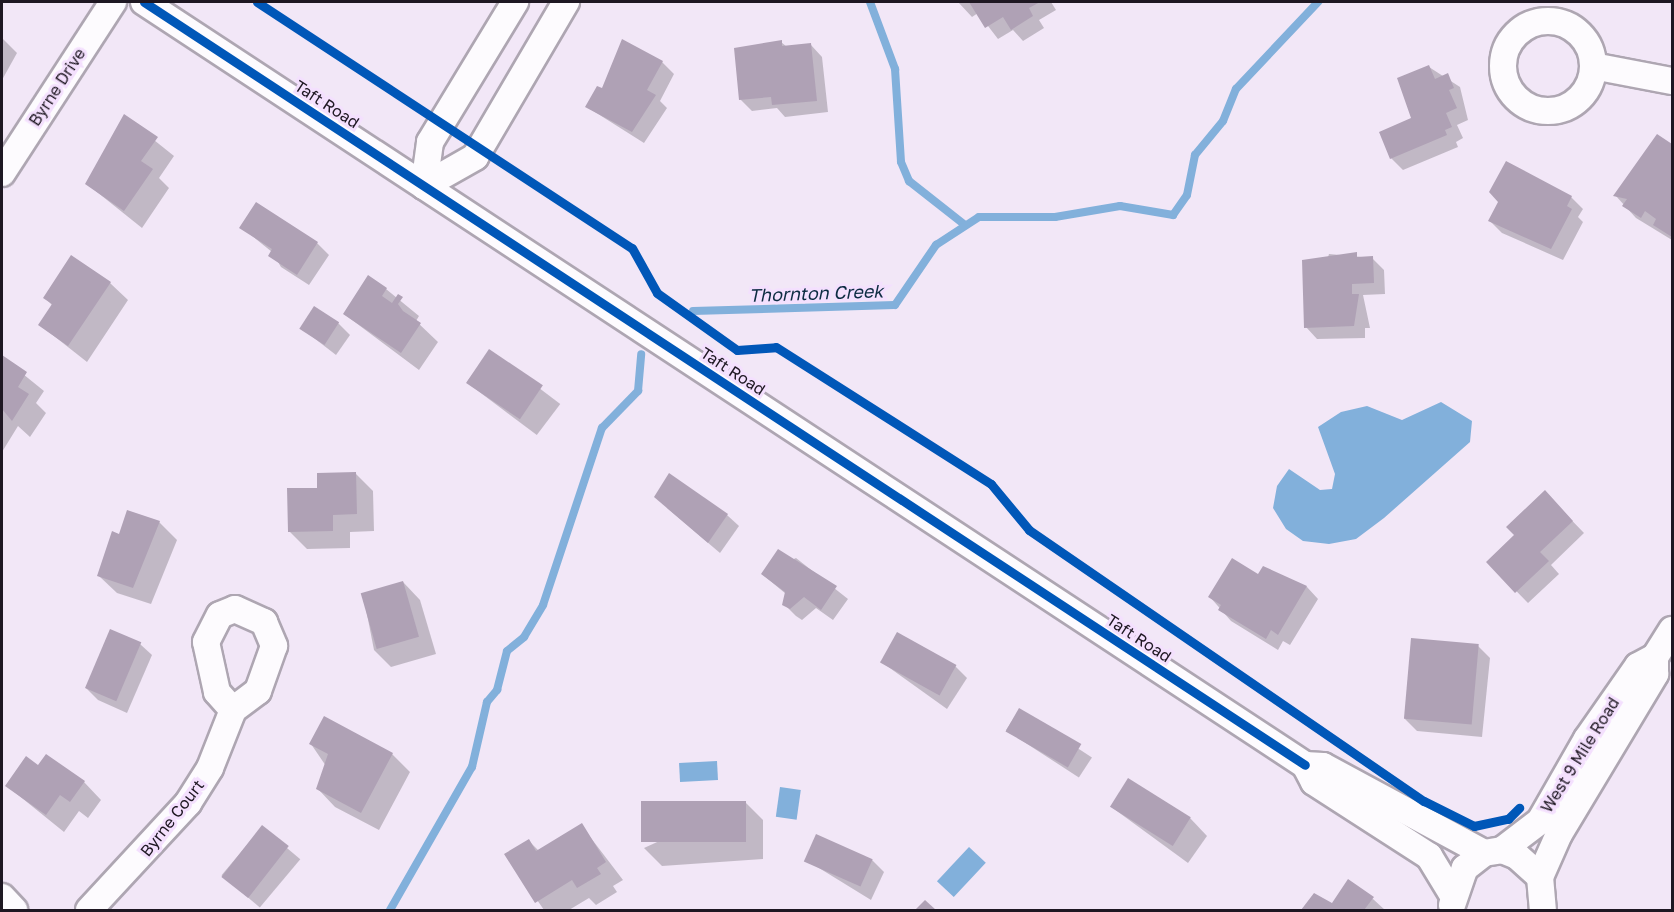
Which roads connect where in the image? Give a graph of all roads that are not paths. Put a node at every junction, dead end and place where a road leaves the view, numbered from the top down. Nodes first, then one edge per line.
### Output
1 (113, 2) edge
2 (144, 2) edge
3 (515, 2) edge
4 (566, 2) edge
5 (1593, 66) dead end
6 (1672, 81) edge
7 (2, 173) edge
8 (424, 186) junction
9 (1672, 630) edge
10 (1655, 657) junction
11 (233, 710) dead end
12 (1305, 765) junction
13 (1493, 852) junction
14 (2, 897) edge
15 (1545, 900) edge
16 (1453, 902) edge
17 (14, 910) edge
18 (89, 910) edge

1 - 7 street, Byrne Drive
2 - 8 street, Taft Road
3 - 8 street
4 - 8 street
5 - 6 street
8 - 12 street, Taft Road
9 - 10 street, West 9 Mile Road
10 - 13 street, West 9 Mile Road
10 - 15 street, West 9 Mile Road
11 - 18 street, Byrne Court
12 - 13 street, Taft Road
12 - 16 street, Taft Road
13 - 15 street, Taft Road
13 - 16 street, West 9 Mile Road
14 - 17 street

